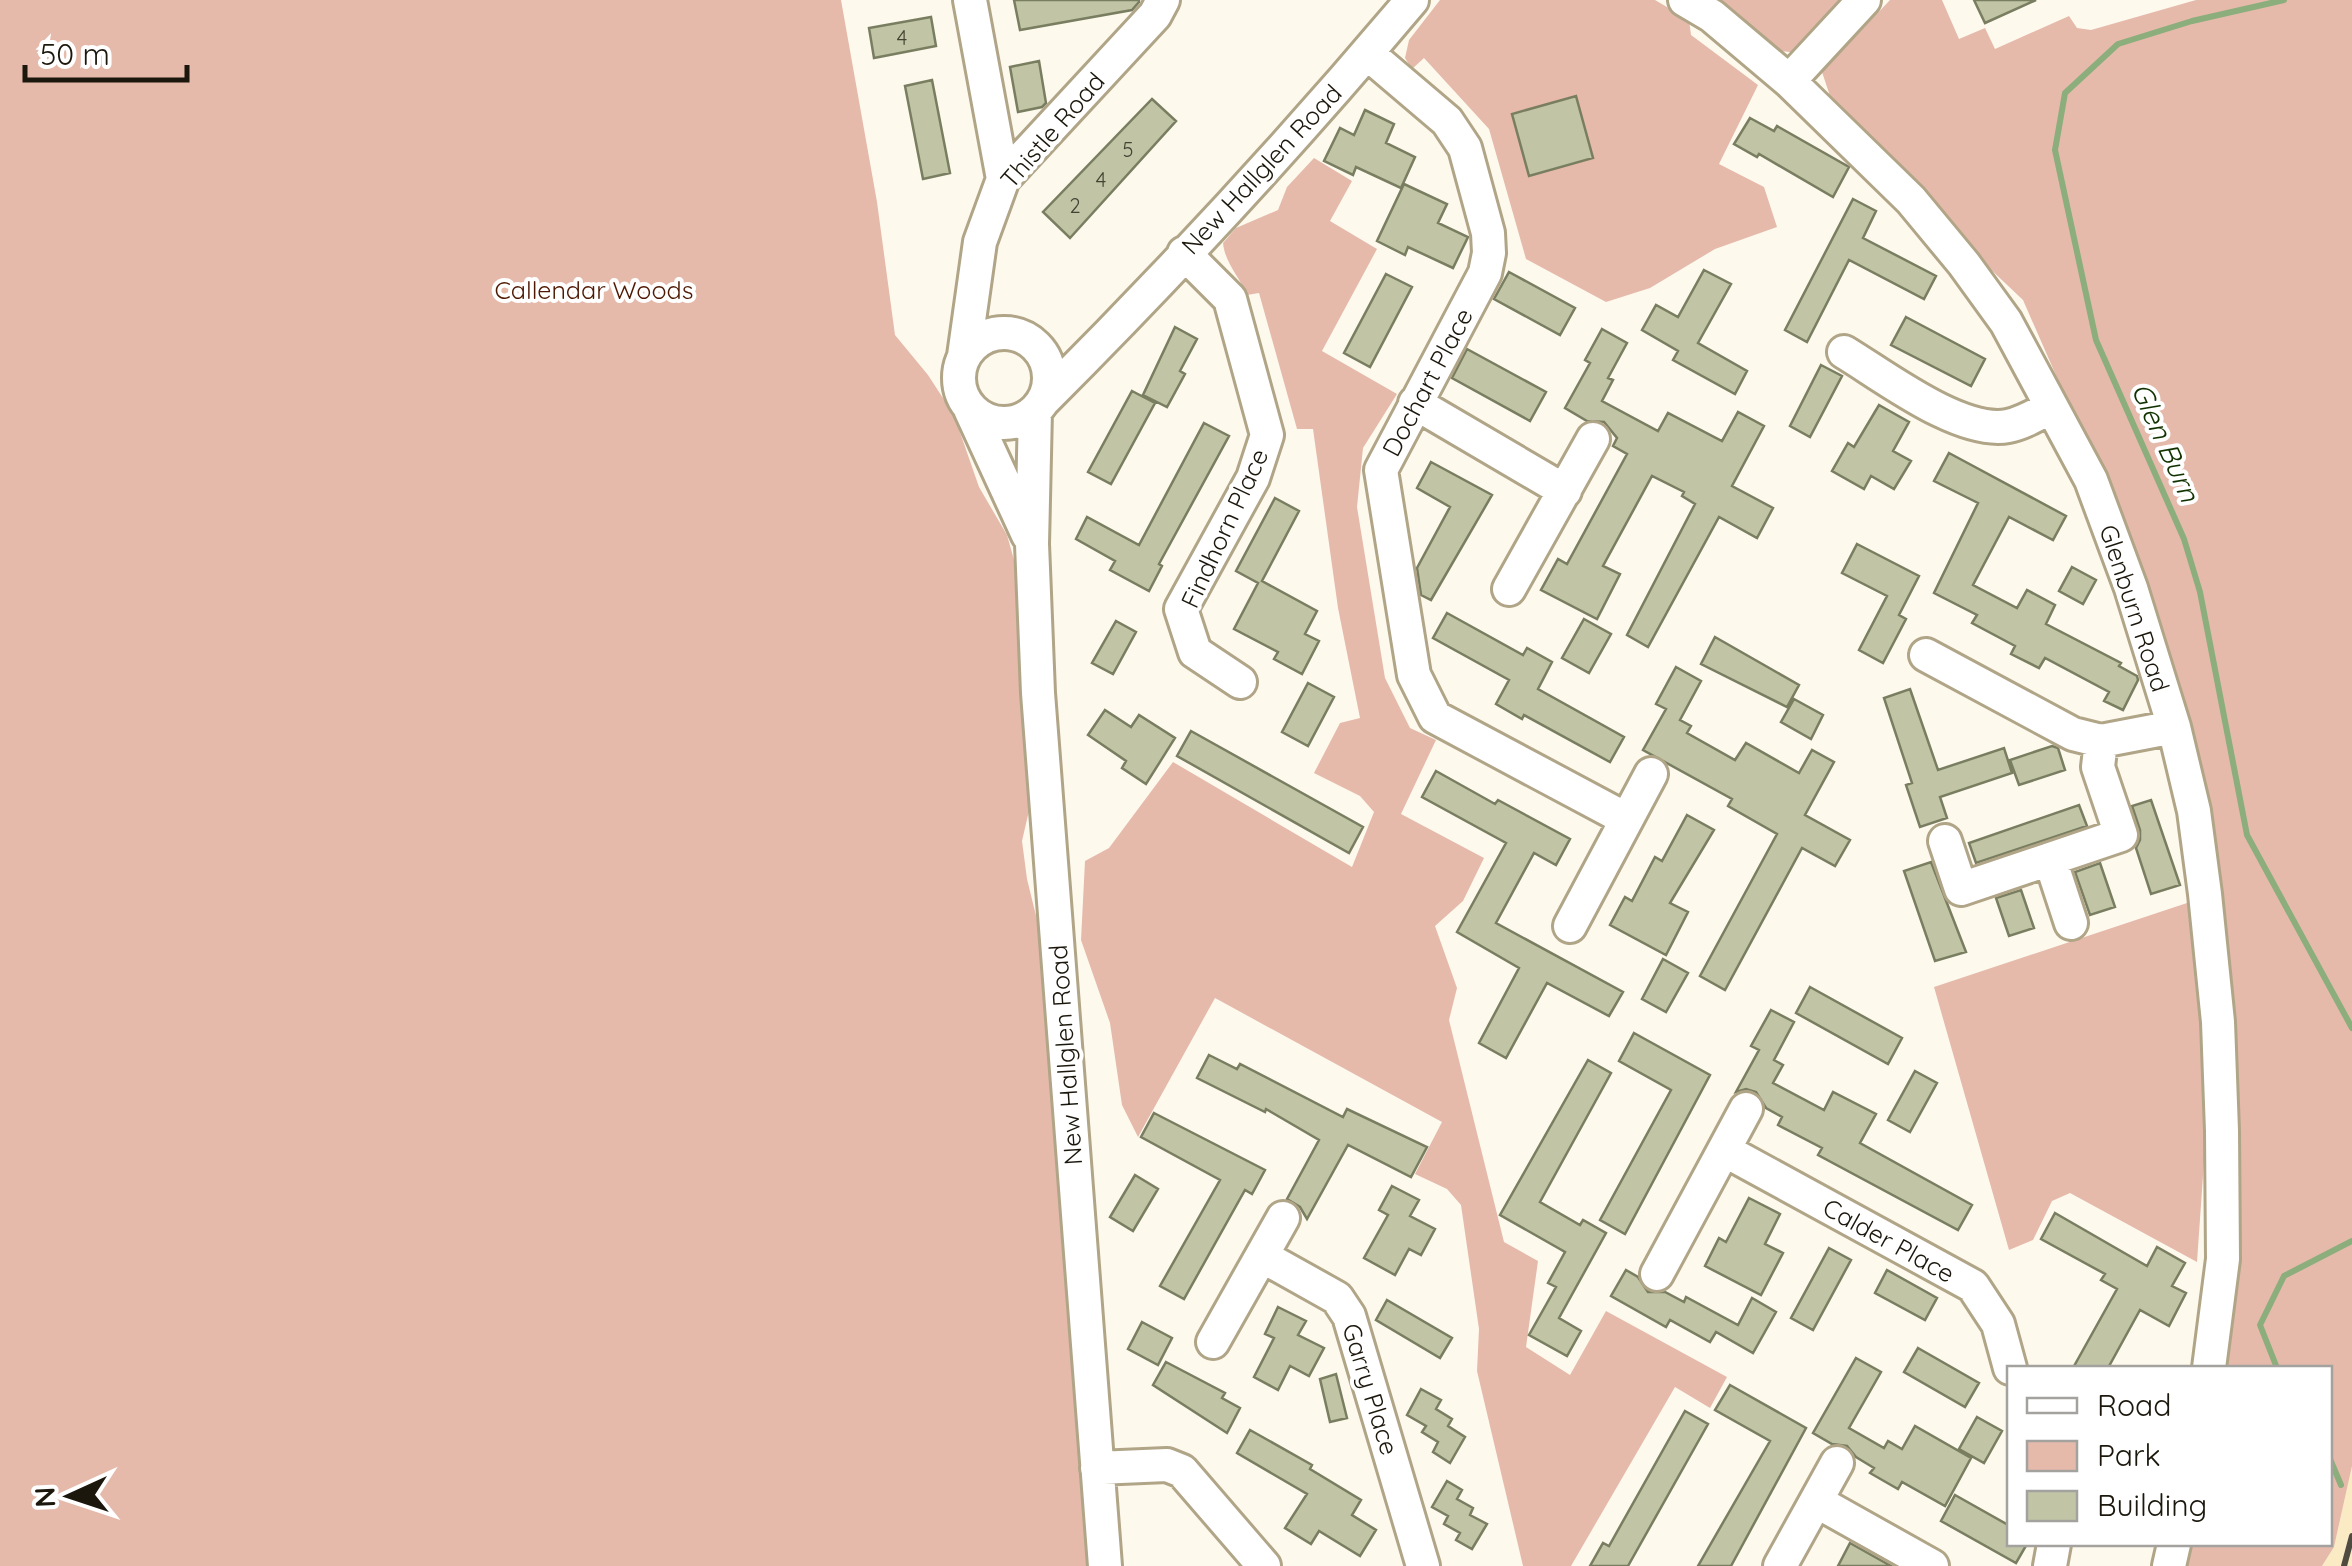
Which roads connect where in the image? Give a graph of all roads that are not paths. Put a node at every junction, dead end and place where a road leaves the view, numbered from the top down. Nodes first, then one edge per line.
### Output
1 (970, 0) edge
2 (1163, 0) edge
3 (1412, 0) edge
4 (1685, 0) edge
5 (1864, 0) edge
6 (1367, 53) junction
7 (1789, 82) junction
8 (1003, 179) junction
9 (1184, 253) junction
10 (975, 277) junction
11 (1002, 332) junction
12 (1109, 335) junction
13 (1034, 343) junction
14 (1844, 352) dead end
15 (964, 356) junction
16 (1414, 402) junction
17 (1039, 406) junction
18 (2051, 407) junction
19 (970, 409) junction
20 (1593, 438) dead end
21 (1565, 490) junction
22 (1032, 544) junction
23 (1509, 590) dead end
24 (1926, 655) dead end
25 (1240, 682) dead end
26 (2174, 727) junction
27 (2102, 742) junction
28 (1652, 774) dead end
29 (1626, 818) junction
30 (1944, 841) dead end
31 (2050, 859) junction
32 (2072, 923) dead end
33 (1570, 926) dead end
34 (1746, 1109) dead end
35 (1724, 1150) junction
36 (1283, 1218) dead end
37 (1262, 1256) junction
38 (1657, 1274) dead end
39 (1213, 1342) dead end
40 (2009, 1366) edge
41 (2208, 1366) edge
42 (1837, 1463) dead end
43 (1097, 1468) junction
44 (1816, 1501) junction
45 (1105, 1566) edge
46 (1264, 1566) edge
47 (1423, 1566) edge
48 (1780, 1566) edge
49 (1932, 1566) edge

1 - 8 street
2 - 8 street, Thistle Road
3 - 6 street, New Hallglen Road
4 - 7 street, Glenburn Road
5 - 7 street
6 - 9 street, New Hallglen Road
6 - 16 street, Dochart Place
7 - 18 street, Glenburn Road
8 - 10 street, Thistle Road
9 - 12 street, New Hallglen Road
9 - 25 street, Findhorn Place
10 - 11 street
10 - 15 street, Thistle Road
11 - 13 street
11 - 15 street
12 - 13 street
12 - 17 street, New Hallglen Road
13 - 17 street
14 - 18 street
15 - 19 street
16 - 21 street
16 - 29 street, Dochart Place
17 - 19 street
17 - 22 street, New Hallglen Road
18 - 26 street, Glenburn Road
19 - 22 street, New Hallglen Road
20 - 21 street
21 - 23 street
22 - 43 street, New Hallglen Road
24 - 27 street
26 - 27 street
26 - 41 street, Glenburn Road
27 - 31 street
28 - 29 street
29 - 33 street
30 - 31 street
31 - 32 street
34 - 35 street
35 - 38 street
35 - 40 street, Calder Place
36 - 37 street
37 - 39 street
37 - 47 street, Garry Place
42 - 44 street
43 - 45 street, New Hallglen Road
43 - 46 street
44 - 48 street
44 - 49 street

